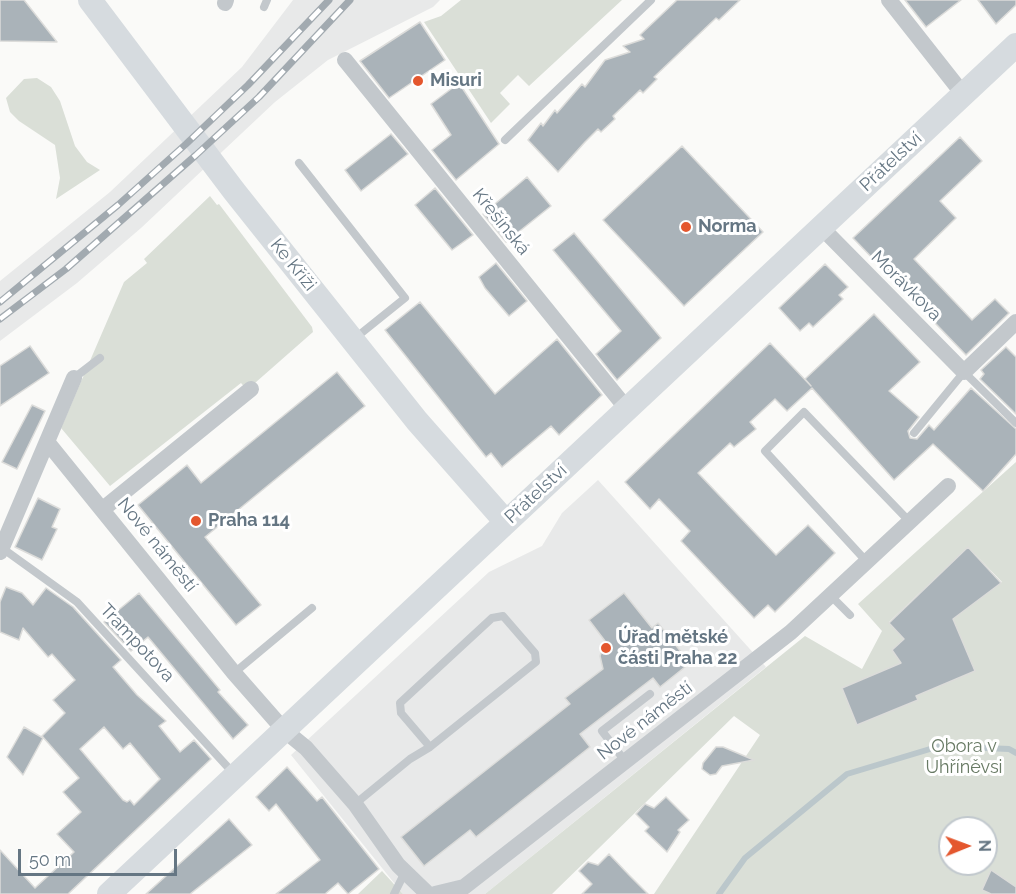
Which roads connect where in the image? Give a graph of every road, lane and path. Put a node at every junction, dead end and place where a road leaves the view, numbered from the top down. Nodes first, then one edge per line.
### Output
1 (90, 0) edge
2 (651, 0) edge
3 (889, 0) edge
4 (1016, 45) edge
5 (345, 60) dead end
6 (963, 94) junction
7 (505, 140) dead end
8 (299, 162) dead end
9 (821, 227) junction
10 (1016, 322) edge
11 (353, 340) junction
12 (100, 358) dead end
13 (964, 372) junction
14 (74, 378) joint
15 (251, 389) dead end
16 (627, 409) junction
17 (1016, 423) edge
18 (914, 433) dead end
19 (48, 443) junction
20 (948, 486) dead end
21 (103, 509) junction
22 (909, 521) junction
23 (506, 522) junction
24 (1, 550) edge
25 (867, 562) junction
26 (831, 596) junction
27 (312, 608) dead end
28 (850, 615) dead end
29 (234, 673) junction
30 (650, 694) dead end
31 (284, 730) junction
32 (430, 747) junction
33 (625, 761) junction
34 (236, 776) junction
35 (355, 804) junction
36 (405, 872) junction
37 (109, 894) edge
38 (394, 894) edge
39 (428, 894) edge
40 (435, 894) edge

1 - 11 main road, Ke Kříži
2 - 7 lane
3 - 6 street
4 - 6 main road, Přátelství
5 - 16 street, Křešínská
6 - 9 main road, Přátelství
8 - 11 lane
9 - 13 street, Morávkova
9 - 16 main road, Přátelství
10 - 13 street
11 - 23 main road, Ke Kříži
12 - 14 lane
13 - 17 lane
13 - 18 lane
14 - 19 street
15 - 21 street
16 - 23 main road, Přátelství
19 - 21 street, Nové náměstí
19 - 24 street
20 - 22 street, Nové náměstí
21 - 29 street, Nové náměstí
22 - 25 street, Nové náměstí
22 - 25 lane
23 - 31 main road, Přátelství
24 - 34 lane, Trampotova
25 - 26 street, Nové náměstí
26 - 28 lane
26 - 33 street, Nové náměstí
27 - 29 lane
29 - 31 street, Nové náměstí
30 - 33 lane
31 - 34 main road, Přátelství
31 - 35 street, Nové náměstí
32 - 32 lane
32 - 35 lane
33 - 40 street, Nové náměstí
34 - 37 main road, Přátelství
35 - 36 street, Nové náměstí
36 - 38 lane
36 - 39 street, Nové náměstí

